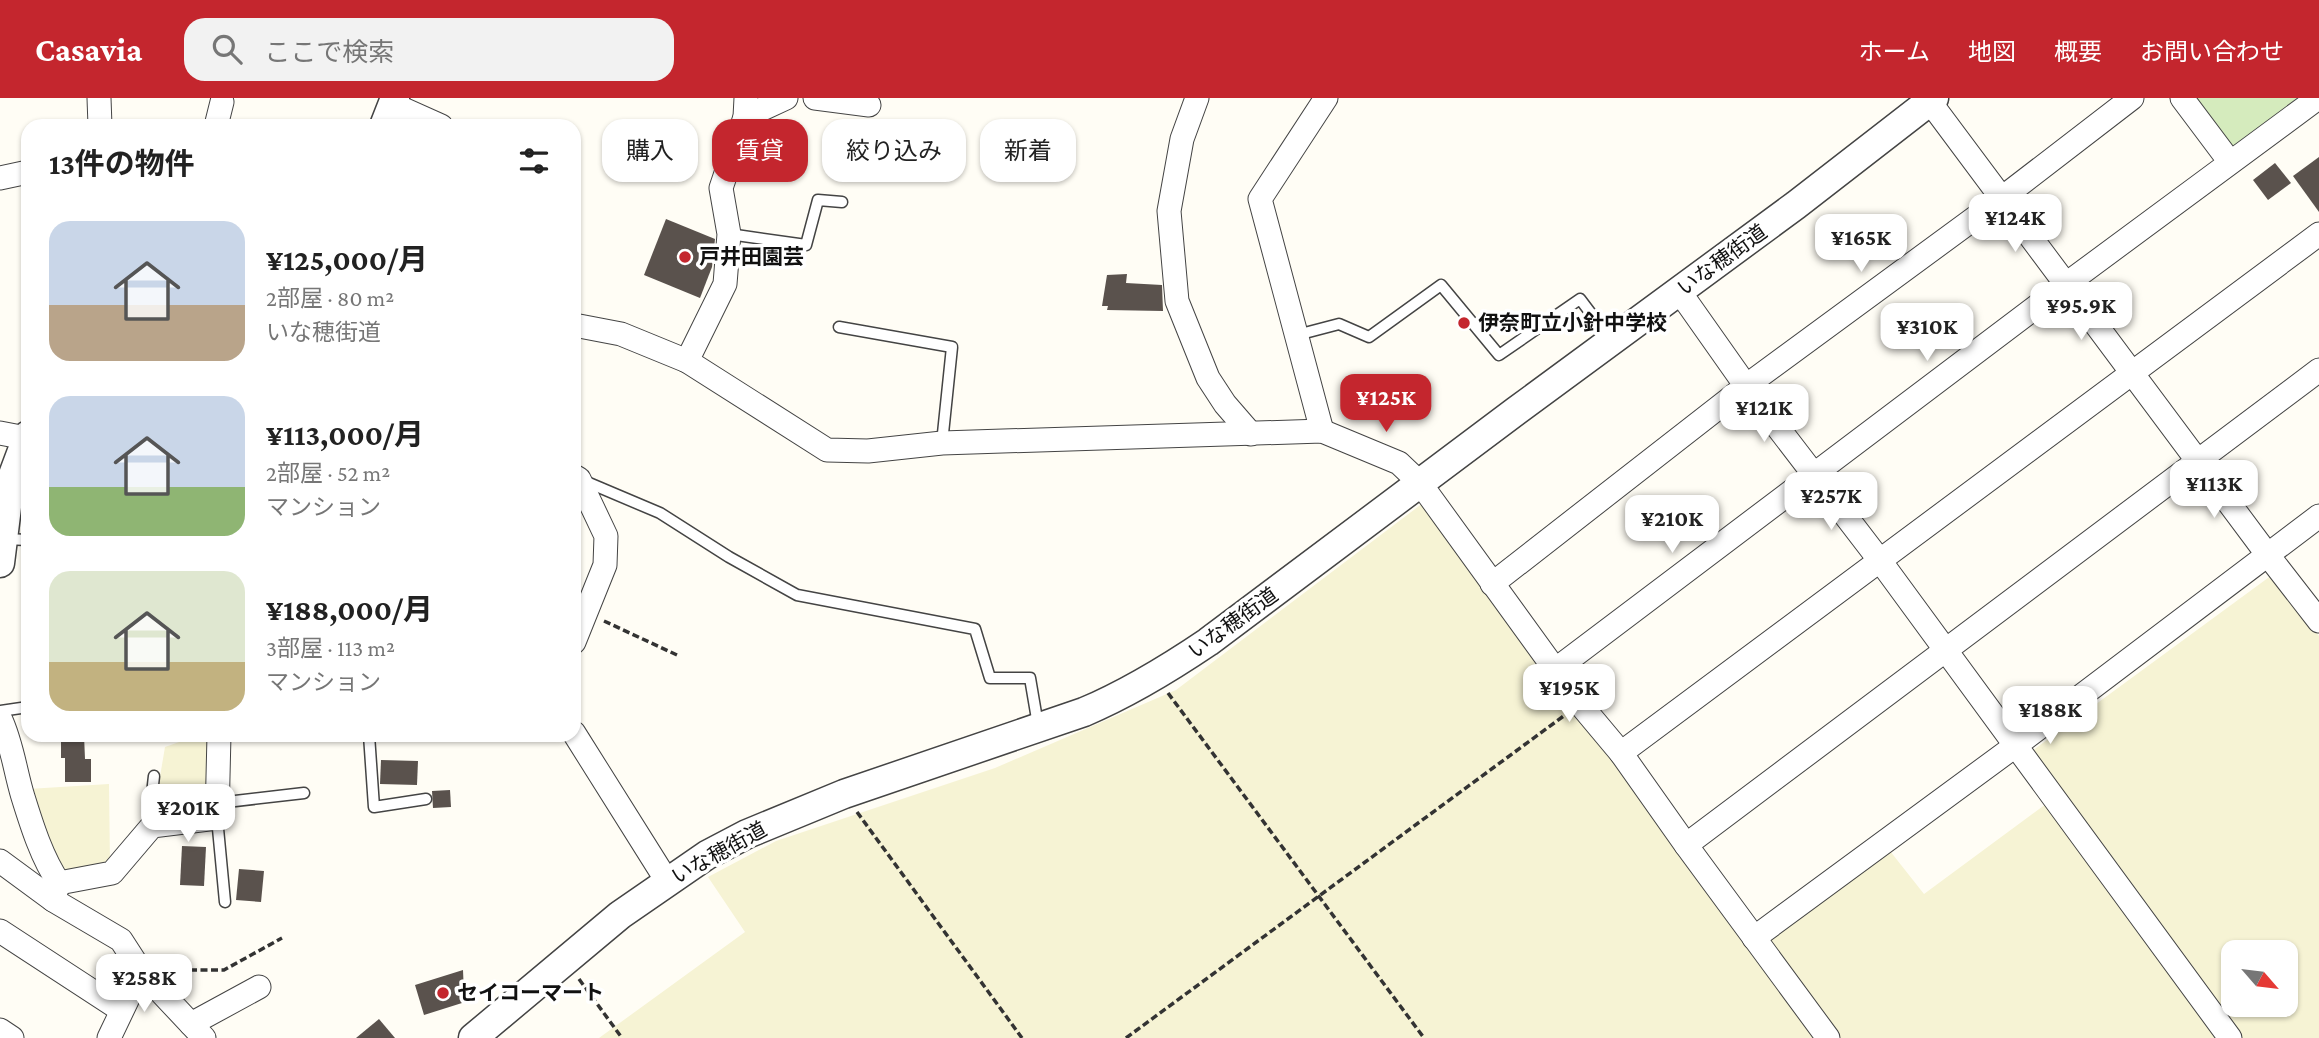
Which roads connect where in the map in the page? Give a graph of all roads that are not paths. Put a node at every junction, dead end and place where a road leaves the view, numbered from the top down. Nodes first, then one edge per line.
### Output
1 (99, 98) edge
2 (786, 98) edge
3 (815, 98) edge
4 (1197, 98) edge
5 (1326, 98) edge
6 (2132, 98) edge
7 (2182, 98) edge
8 (2318, 98) edge
9 (1930, 99) edge
10 (222, 100) edge
11 (869, 104) dead end
12 (745, 108) edge
13 (390, 109) edge
14 (100, 119) edge
15 (218, 119) edge
16 (419, 119) edge
17 (2230, 162) junction
18 (21, 174) edge
19 (0, 178) edge
20 (2001, 198) junction
21 (842, 202) dead end
22 (729, 234) junction
23 (2319, 234) edge
24 (2065, 285) junction
25 (1679, 291) junction
26 (581, 326) edge
27 (839, 327) dead end
28 (1297, 335) junction
29 (1611, 340) junction
30 (687, 361) junction
31 (2319, 370) edge
32 (2132, 373) junction
33 (1746, 386) junction
34 (1322, 430) junction
35 (1251, 434) junction
36 (18, 435) edge
37 (942, 443) junction
38 (2198, 459) junction
39 (1816, 475) junction
40 (581, 480) edge
41 (1420, 483) junction
42 (581, 486) edge
43 (2319, 516) edge
44 (7, 539) edge
45 (2267, 554) junction
46 (1881, 562) junction
47 (1492, 584) junction
48 (2319, 621) edge
49 (581, 625) edge
50 (1945, 651) junction
51 (1555, 670) junction
52 (21, 708) edge
53 (0, 711) edge
54 (0, 718) edge
55 (1039, 729) junction
56 (219, 742) edge
57 (369, 742) edge
58 (580, 742) edge
59 (2015, 746) junction
60 (1622, 753) junction
61 (154, 776) dead end
62 (304, 793) dead end
63 (426, 799) dead end
64 (218, 811) junction
65 (152, 826) junction
66 (1686, 845) junction
67 (0, 861) edge
68 (667, 881) junction
69 (56, 891) junction
70 (225, 902) dead end
71 (0, 931) edge
72 (1754, 938) junction
73 (141, 971) junction
74 (259, 987) dead end
75 (121, 1010) junction
76 (0, 1030) edge
77 (198, 1031) edge
78 (12, 1038) edge
79 (109, 1038) edge
80 (473, 1038) edge
81 (1828, 1038) edge
82 (2230, 1038) edge

1 - 14 street
2 - 12 street
3 - 11 street
4 - 35 street
5 - 28 street
6 - 20 street
7 - 17 street
8 - 17 street
9 - 20 street
9 - 25 street, いな穂街道
10 - 15 street
12 - 22 street
13 - 16 street
17 - 24 street
18 - 19 street
20 - 24 street
20 - 33 street
21 - 22 lane
22 - 30 street
23 - 32 street
24 - 32 street
24 - 39 street
25 - 29 street, いな穂街道
25 - 33 street
26 - 30 street
27 - 37 lane
28 - 29 lane
28 - 34 street
29 - 41 street, いな穂街道
30 - 37 street
31 - 38 street
32 - 38 street
32 - 46 street
33 - 39 street
33 - 47 street
34 - 35 street
34 - 41 street
35 - 37 street
36 - 44 street
38 - 45 street
38 - 50 street
39 - 46 street
39 - 51 street
40 - 55 lane
41 - 47 street
41 - 55 street, いな穂街道
42 - 49 street
43 - 45 street
45 - 48 street
45 - 59 street
46 - 50 street
46 - 60 street
47 - 51 street
50 - 59 street
50 - 66 street
51 - 60 street
52 - 53 lane
54 - 69 street
55 - 68 street, いな穂街道
56 - 64 street
57 - 63 lane
58 - 68 street
59 - 72 street
59 - 82 street
60 - 66 street
61 - 65 lane
62 - 64 lane
64 - 65 street
64 - 70 lane
65 - 69 street
66 - 72 street
67 - 69 street
68 - 80 street, いな穂街道
69 - 73 street
71 - 75 street
72 - 81 street
73 - 75 street
73 - 77 street
74 - 77 street
75 - 79 street
76 - 78 street

